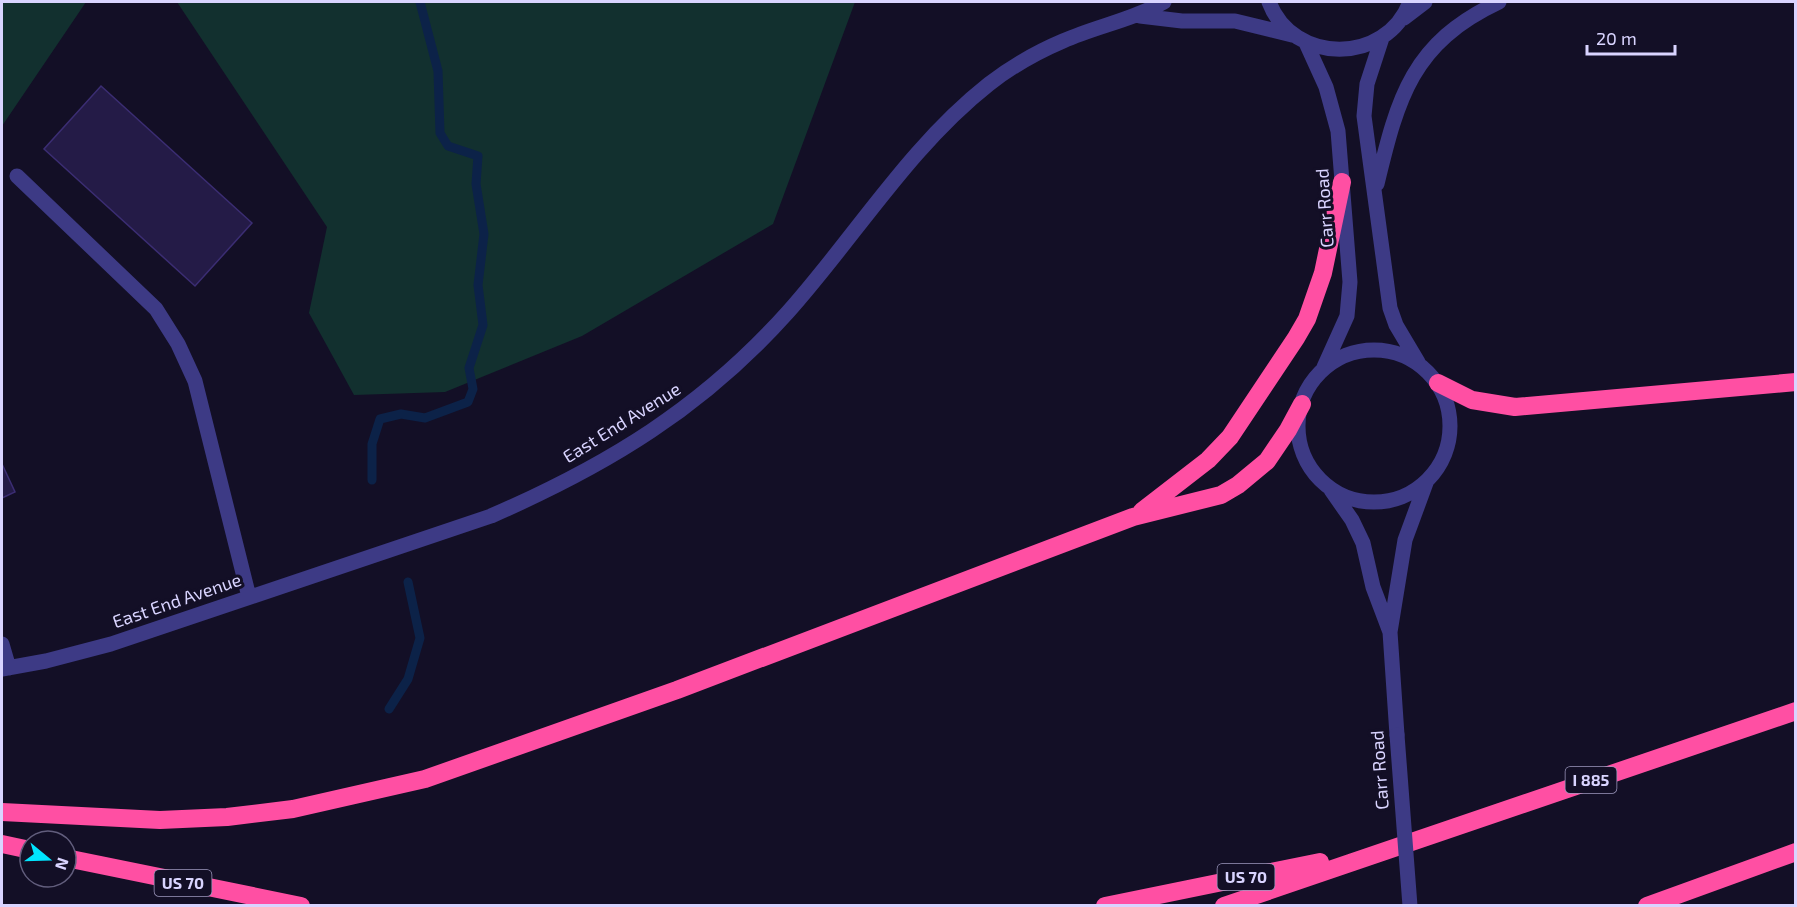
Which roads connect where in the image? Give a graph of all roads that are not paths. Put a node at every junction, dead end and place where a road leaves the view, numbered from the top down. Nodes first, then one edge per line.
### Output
1 (1164, 2) edge
2 (1269, 2) edge
3 (1410, 2) edge
4 (1425, 2) edge
5 (1499, 2) edge
6 (1140, 16) junction
7 (1401, 20) junction
8 (1382, 38) junction
9 (1301, 39) junction
10 (17, 176) dead end
11 (1342, 182) junction
12 (1376, 190) junction
13 (1420, 364) junction
14 (1322, 370) junction
15 (1796, 382) edge
16 (1438, 383) junction
17 (1302, 404) junction
18 (1427, 481) junction
19 (1329, 487) junction
20 (1133, 517) junction
21 (249, 597) junction
22 (1390, 632) junction
23 (2, 644) edge
24 (5, 668) edge
25 (1796, 711) edge
26 (2, 812) edge
27 (2, 844) edge
28 (18, 847) edge
29 (1387, 849) junction
30 (1796, 852) edge
31 (78, 860) edge
32 (301, 906) edge
33 (1105, 906) edge
34 (1224, 906) edge
35 (1410, 906) edge
36 (1647, 906) edge

1 - 6 street, East End Avenue
2 - 9 street, Carr Road
3 - 7 street
4 - 7 street
5 - 12 street
6 - 9 street, East End Avenue
6 - 21 street, East End Avenue
7 - 8 street
8 - 9 street, East End Avenue
8 - 12 street
9 - 11 street, Carr Road
10 - 21 street
11 - 14 street, Carr Road
11 - 20 highway
12 - 13 street
13 - 14 street
13 - 16 street
14 - 17 street
15 - 16 highway
16 - 18 street
17 - 19 street
17 - 20 highway
18 - 19 street
18 - 22 street, Carr Road
19 - 22 street, Carr Road
20 - 26 highway
21 - 24 street, East End Avenue
22 - 35 street, Carr Road, bridge
23 - 24 street
25 - 29 highway, I 885
27 - 28 highway
29 - 33 highway, US 70
29 - 34 highway, I 885
30 - 36 highway
31 - 32 highway, US 70

